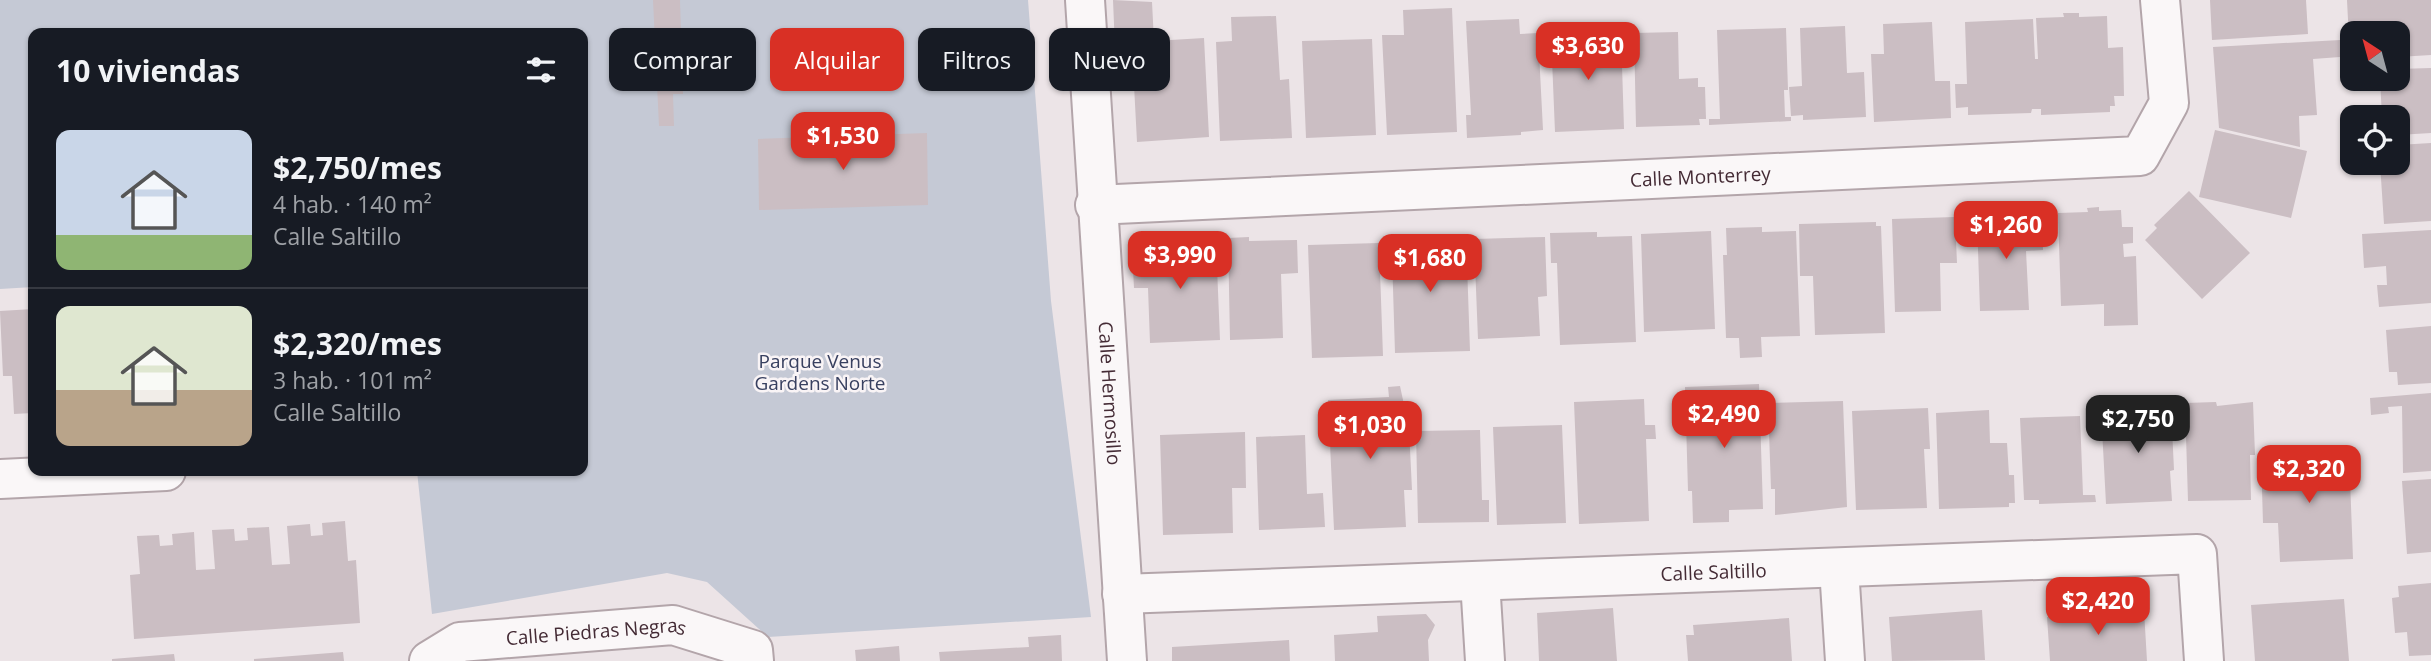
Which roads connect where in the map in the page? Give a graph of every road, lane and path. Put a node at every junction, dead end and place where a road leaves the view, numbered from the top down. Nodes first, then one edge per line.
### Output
1 (1085, 0) edge
2 (2160, 0) edge
3 (1096, 205) junction
4 (62, 476) edge
5 (0, 479) edge
6 (1839, 568) junction
7 (1480, 581) junction
8 (1122, 594) junction
9 (429, 661) edge
10 (754, 661) edge
11 (1127, 661) edge
12 (1485, 661) edge
13 (1845, 661) edge
14 (2204, 661) edge

1 - 3 street, Calle Hermosillo
2 - 3 street, Calle Monterrey
3 - 8 street, Calle Hermosillo
4 - 5 street
6 - 7 street, Calle Saltillo
6 - 13 street
6 - 14 street, Calle Saltillo
7 - 8 street, Calle Saltillo
7 - 12 street
8 - 11 street, Calle Hermosillo
9 - 10 street, Calle Piedras Negras

